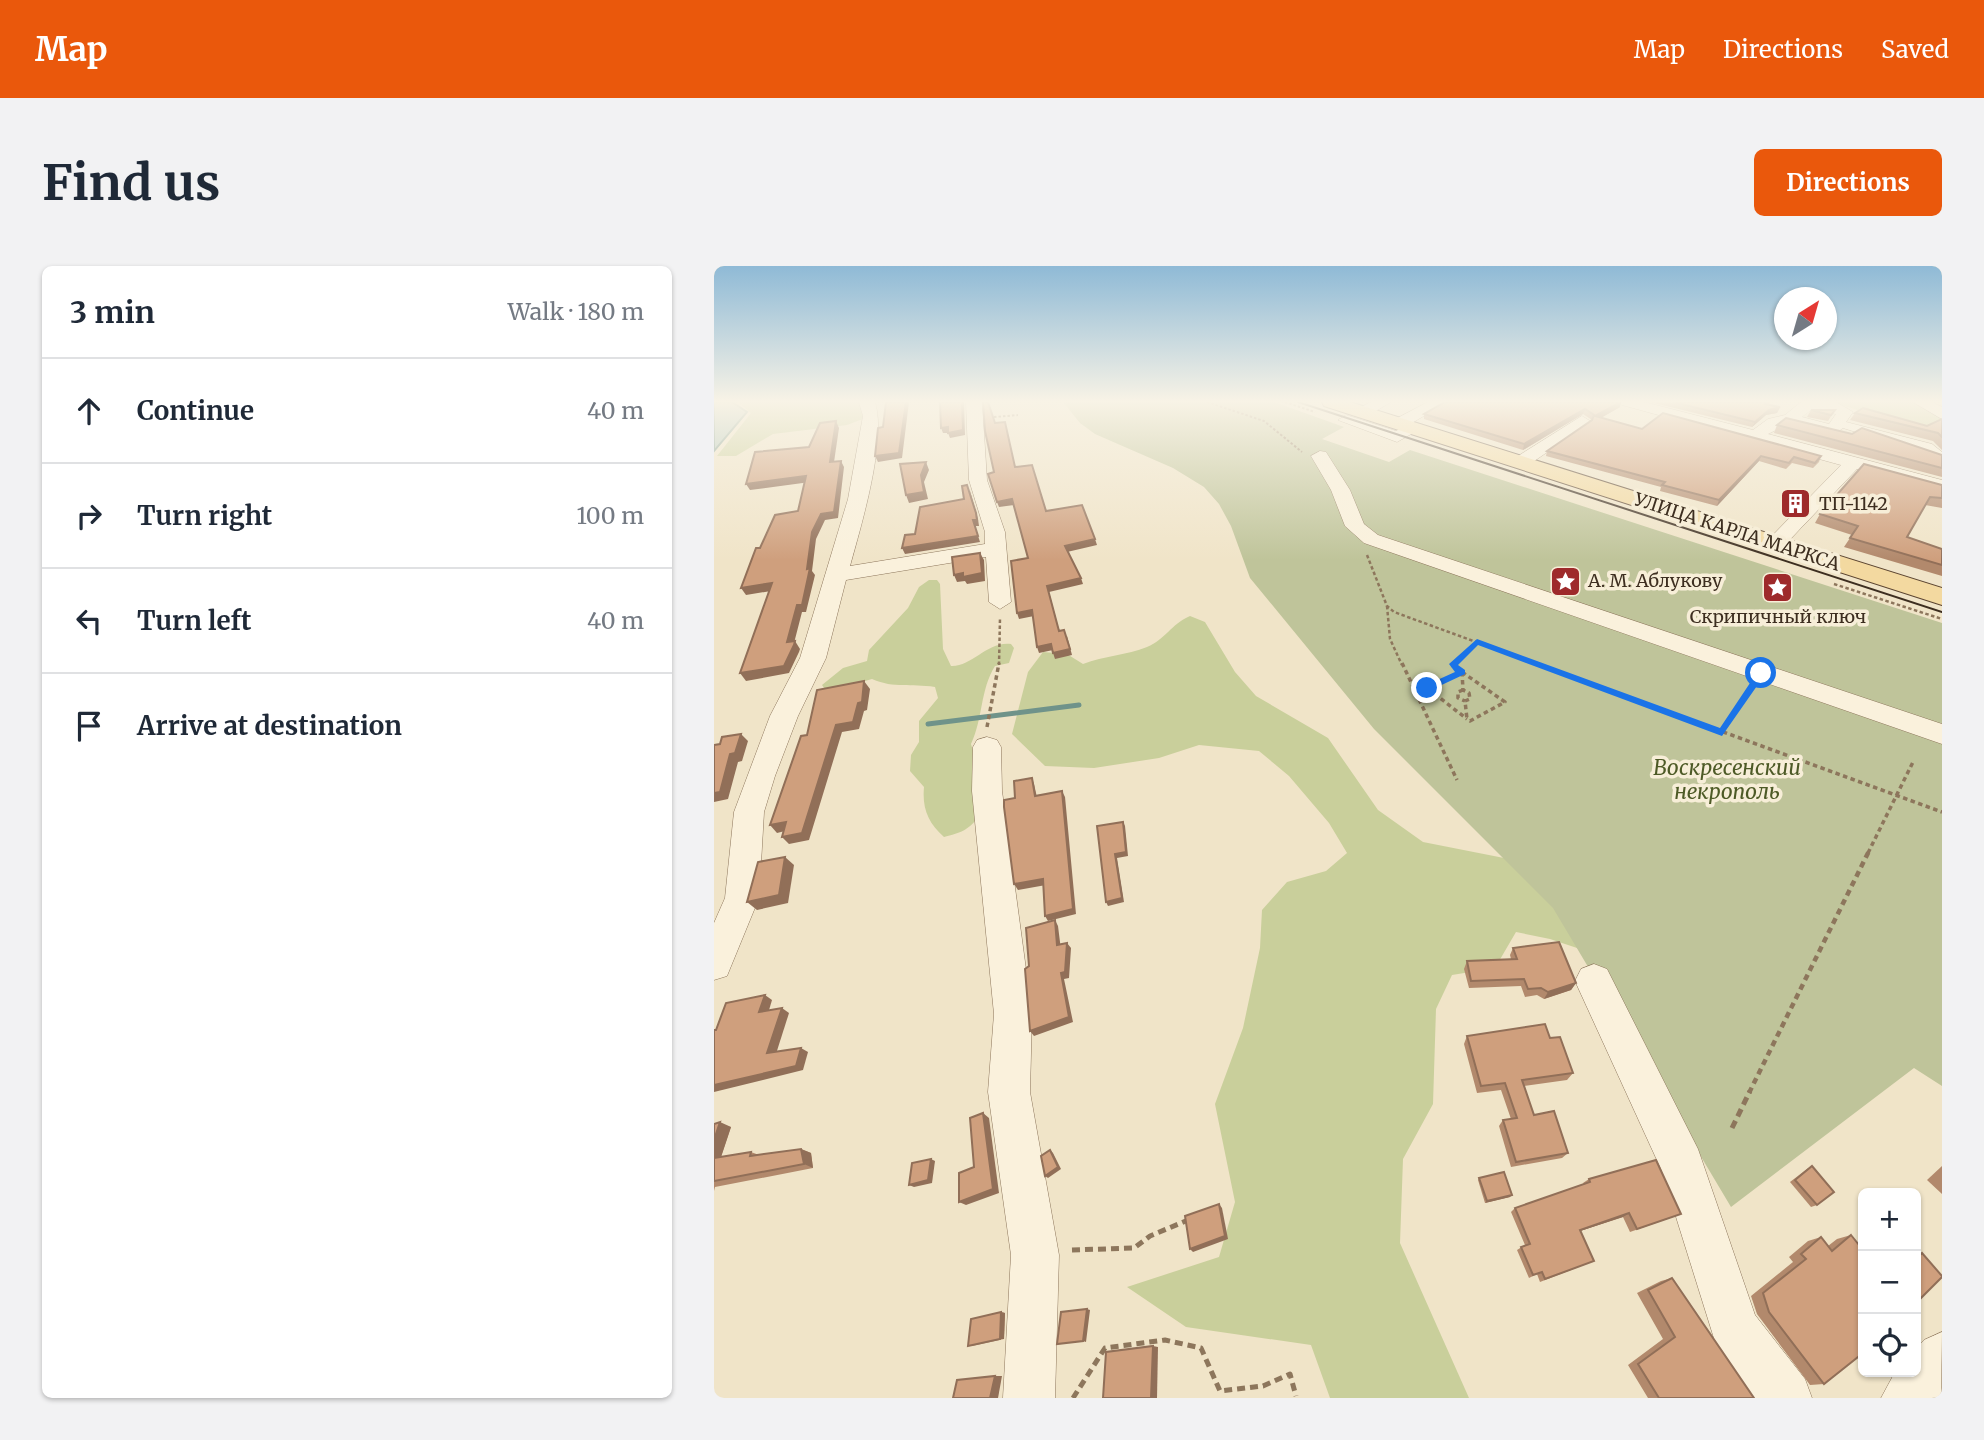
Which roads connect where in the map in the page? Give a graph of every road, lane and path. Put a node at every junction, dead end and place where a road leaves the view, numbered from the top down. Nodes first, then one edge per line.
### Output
1 (866, 455) edge
2 (977, 455) edge
3 (1314, 455) edge
4 (1496, 455) edge
5 (1533, 455) edge
6 (1822, 455) edge
7 (1320, 456) joint
8 (1521, 463) junction
9 (1853, 463) junction
10 (1942, 486) edge
11 (1359, 533) junction
12 (1775, 544) junction
13 (995, 549) junction
14 (836, 575) junction
15 (1942, 597) edge
16 (1000, 602) joint
17 (1387, 606) junction
18 (1477, 642) junction
19 (1462, 672) junction
20 (1761, 673) junction
21 (1467, 719) junction
22 (1722, 732) junction
23 (1942, 734) edge
24 (987, 747) joint
25 (1913, 762) dead end
26 (1457, 780) dead end
27 (1895, 796) junction
28 (1942, 812) edge
29 (714, 964) edge
30 (1594, 981) dead end
31 (1732, 1128) dead end
32 (1198, 1220) edge
33 (1072, 1250) dead end
34 (1942, 1358) edge
35 (1296, 1396) dead end
36 (1029, 1398) edge
37 (1073, 1398) edge
38 (1786, 1398) edge
39 (1907, 1398) edge

1 - 14 street
2 - 13 street
3 - 7 path
4 - 8 main road, УЛИЦА КАРЛА МАРКСА
5 - 8 street
6 - 9 street
7 - 11 street
8 - 12 main road, УЛИЦА КАРЛА МАРКСА
9 - 10 street
9 - 12 street
11 - 17 path
11 - 20 street
12 - 15 main road, УЛИЦА КАРЛА МАРКСА
13 - 14 street
13 - 16 street
14 - 29 street
16 - 24 path
17 - 18 path
17 - 26 path
18 - 19 path
18 - 22 path
19 - 21 path
19 - 21 path
19 - 21 path
20 - 22 path
20 - 23 street
22 - 27 path
24 - 36 street
25 - 27 path
27 - 28 path
27 - 31 path
30 - 38 street
32 - 33 path
34 - 39 street
35 - 37 path

